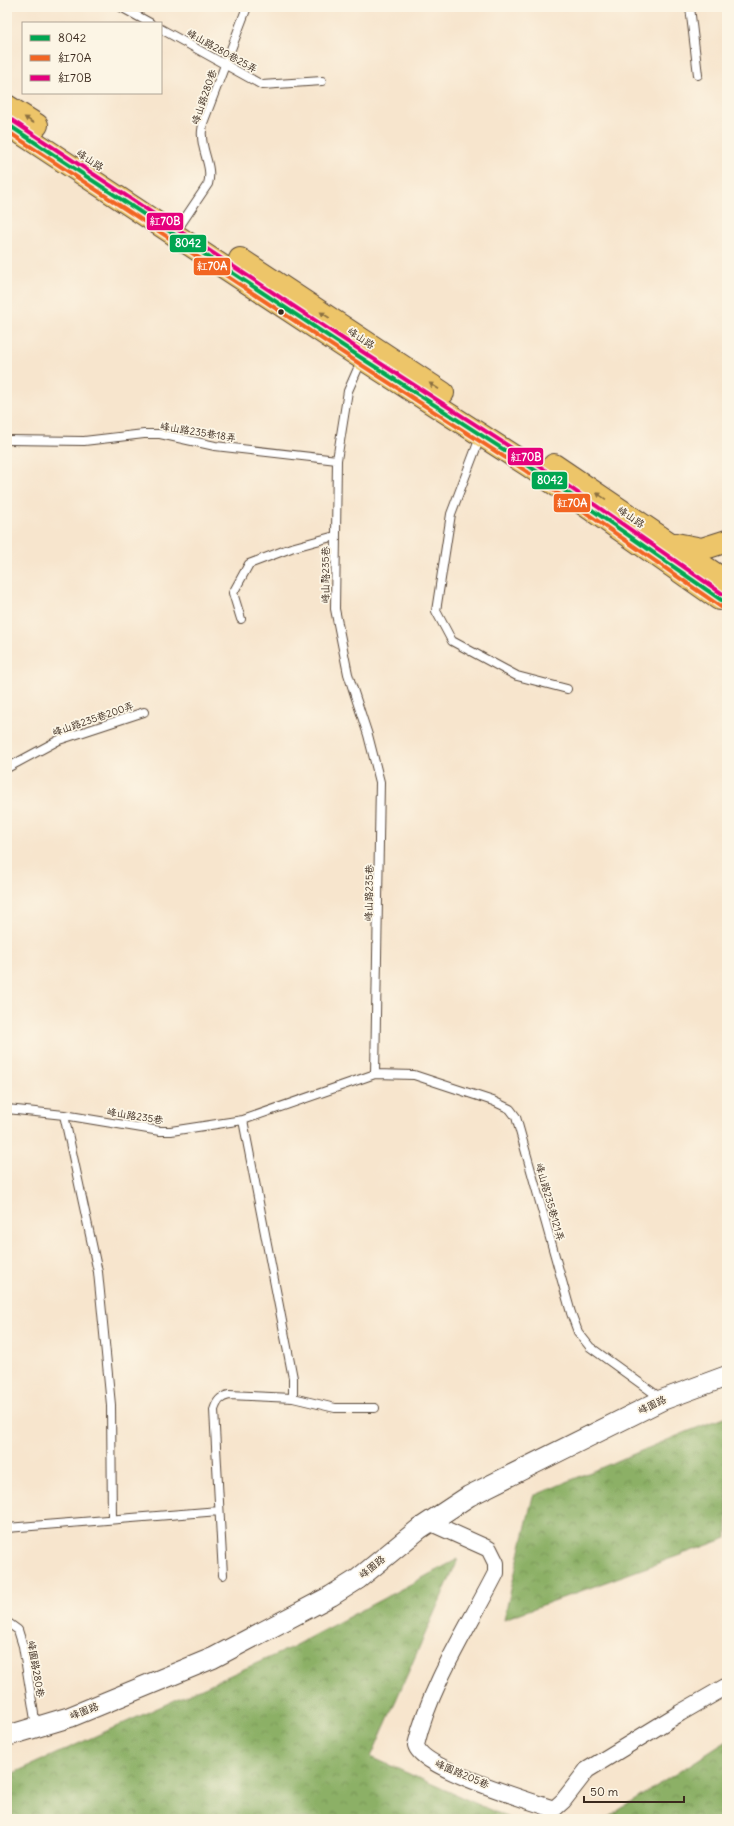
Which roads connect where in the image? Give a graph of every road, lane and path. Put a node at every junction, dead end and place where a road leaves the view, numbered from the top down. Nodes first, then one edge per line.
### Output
1 (121, 7) edge
2 (247, 7) edge
3 (690, 7) edge
4 (148, 22) edge
5 (162, 30) edge
6 (226, 65) junction
7 (698, 76) dead end
8 (322, 81) dead end
9 (7, 106) edge
10 (7, 124) edge
11 (178, 227) junction
12 (367, 352) junction
13 (481, 435) junction
14 (7, 440) edge
15 (338, 460) junction
16 (335, 536) junction
17 (727, 541) edge
18 (670, 543) junction
19 (727, 556) edge
20 (719, 589) edge
21 (241, 619) dead end
22 (567, 689) dead end
23 (144, 712) dead end
24 (7, 768) edge
25 (375, 1074) junction
26 (7, 1109) edge
27 (64, 1115) junction
28 (243, 1120) junction
29 (727, 1376) edge
30 (293, 1398) junction
31 (662, 1400) junction
32 (375, 1408) dead end
33 (219, 1511) junction
34 (112, 1520) junction
35 (429, 1522) junction
36 (7, 1528) edge
37 (222, 1575) dead end
38 (7, 1622) edge
39 (727, 1686) edge
40 (36, 1726) junction
41 (7, 1736) edge

1 - 4 lane
2 - 6 lane, 峰山路280巷
3 - 7 lane
5 - 6 lane, 峰山路280巷25弄
6 - 8 lane, 峰山路280巷25弄
6 - 11 lane, 峰山路280巷
11 -> 9 main road, 峰山路
10 - 11 main road, 峰山路
11 - 12 main road, 峰山路
12 - 13 main road, 峰山路
12 - 15 lane, 峰山路235巷
18 -> 12 main road, 峰山路
13 - 20 main road, 峰山路
13 - 22 lane
14 - 15 lane, 峰山路235巷18弄
15 - 16 lane, 峰山路235巷
16 - 21 lane
16 - 25 lane, 峰山路235巷
17 - 18 main road
18 - 20 main road, 峰山路
19 - 20 main road
23 - 24 lane, 峰山路235巷200弄
25 - 28 lane, 峰山路235巷
25 - 31 lane, 峰山路235巷121弄
26 - 27 lane, 峰山路235巷
27 - 28 lane, 峰山路235巷
27 - 34 lane
28 - 30 lane
29 - 31 street, 峰園路
30 - 32 lane
30 - 33 lane
31 - 35 street, 峰園路
33 - 34 lane
33 - 37 lane
34 - 36 lane
35 - 39 street, 峰園路205巷
35 - 40 street, 峰園路
38 - 40 lane, 峰園路280巷
40 - 41 street, 峰園路

